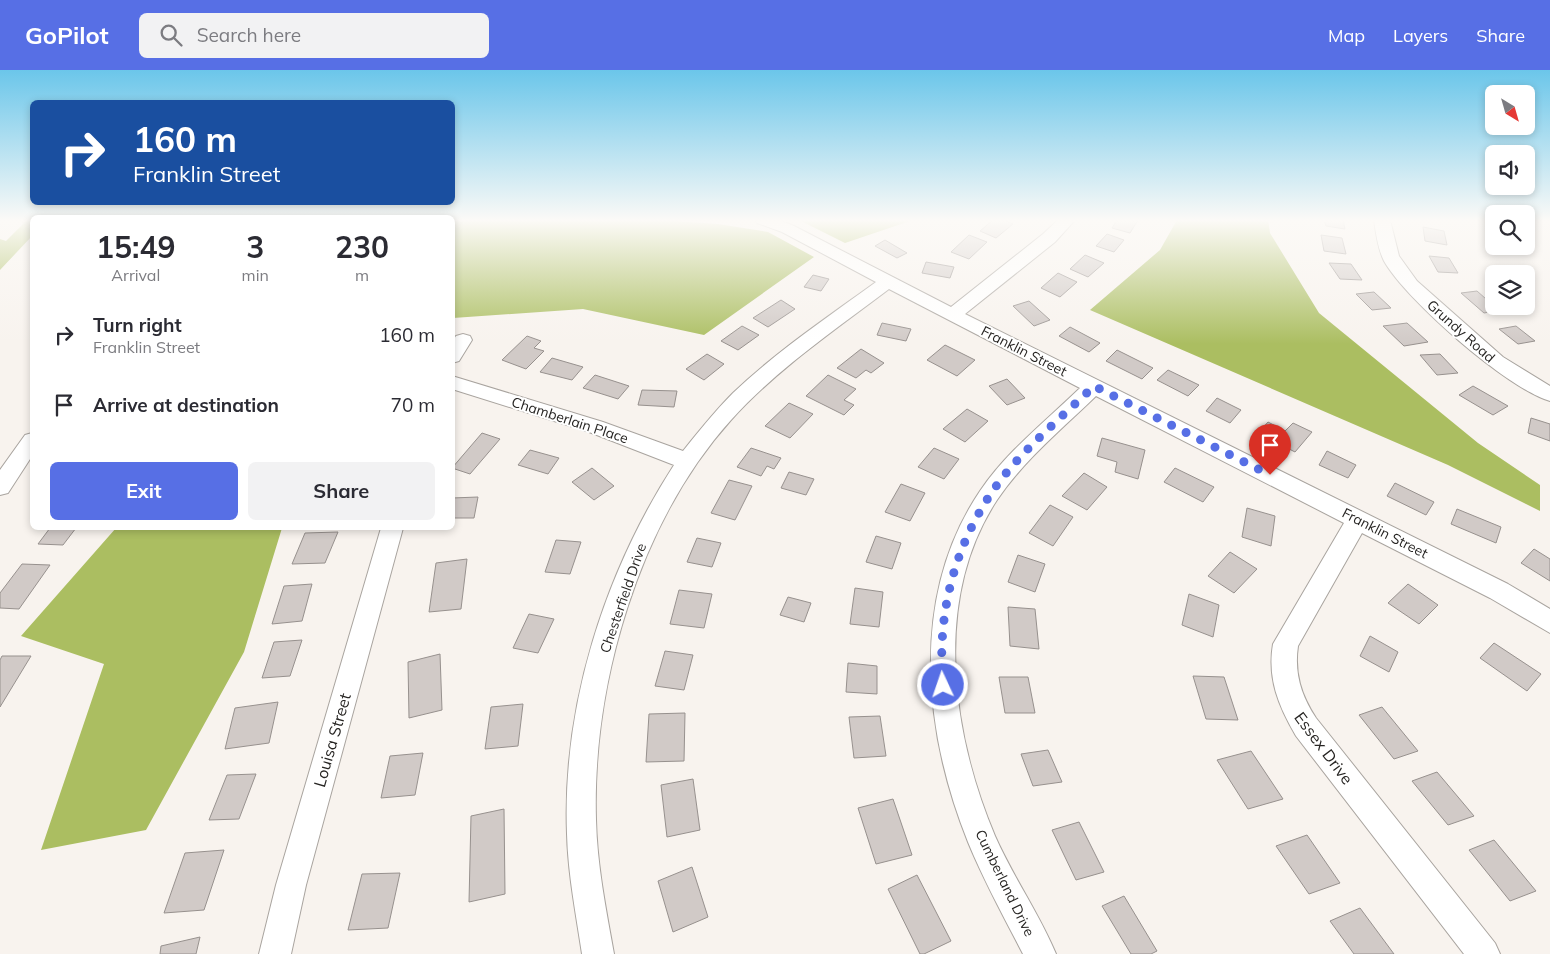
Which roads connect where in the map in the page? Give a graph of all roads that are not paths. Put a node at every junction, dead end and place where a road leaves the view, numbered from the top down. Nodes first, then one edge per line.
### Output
1 (849, 261) edge
2 (1020, 261) edge
3 (1394, 261) edge
4 (888, 282) junction
5 (952, 315) junction
6 (463, 340) dead end
7 (455, 352) edge
8 (455, 383) edge
9 (1094, 386) junction
10 (1550, 394) edge
11 (30, 443) edge
12 (687, 461) junction
13 (0, 487) edge
14 (1358, 520) junction
15 (391, 530) edge
16 (1550, 622) edge
17 (275, 954) edge
18 (598, 954) edge
19 (1040, 954) edge
20 (1484, 954) edge

1 - 4 street, Franklin Street
2 - 5 street
3 - 10 street, Grundy Road
4 - 5 street, Franklin Street
4 - 12 street, Chesterfield Drive
5 - 9 street, Franklin Street
6 - 7 street
8 - 12 street, Chamberlain Place
9 - 14 street, Franklin Street
9 - 19 street, Cumberland Drive
11 - 13 street
12 - 18 street, Chesterfield Drive
14 - 16 street, Franklin Street
14 - 20 street, Essex Drive
15 - 17 street, Louisa Street

